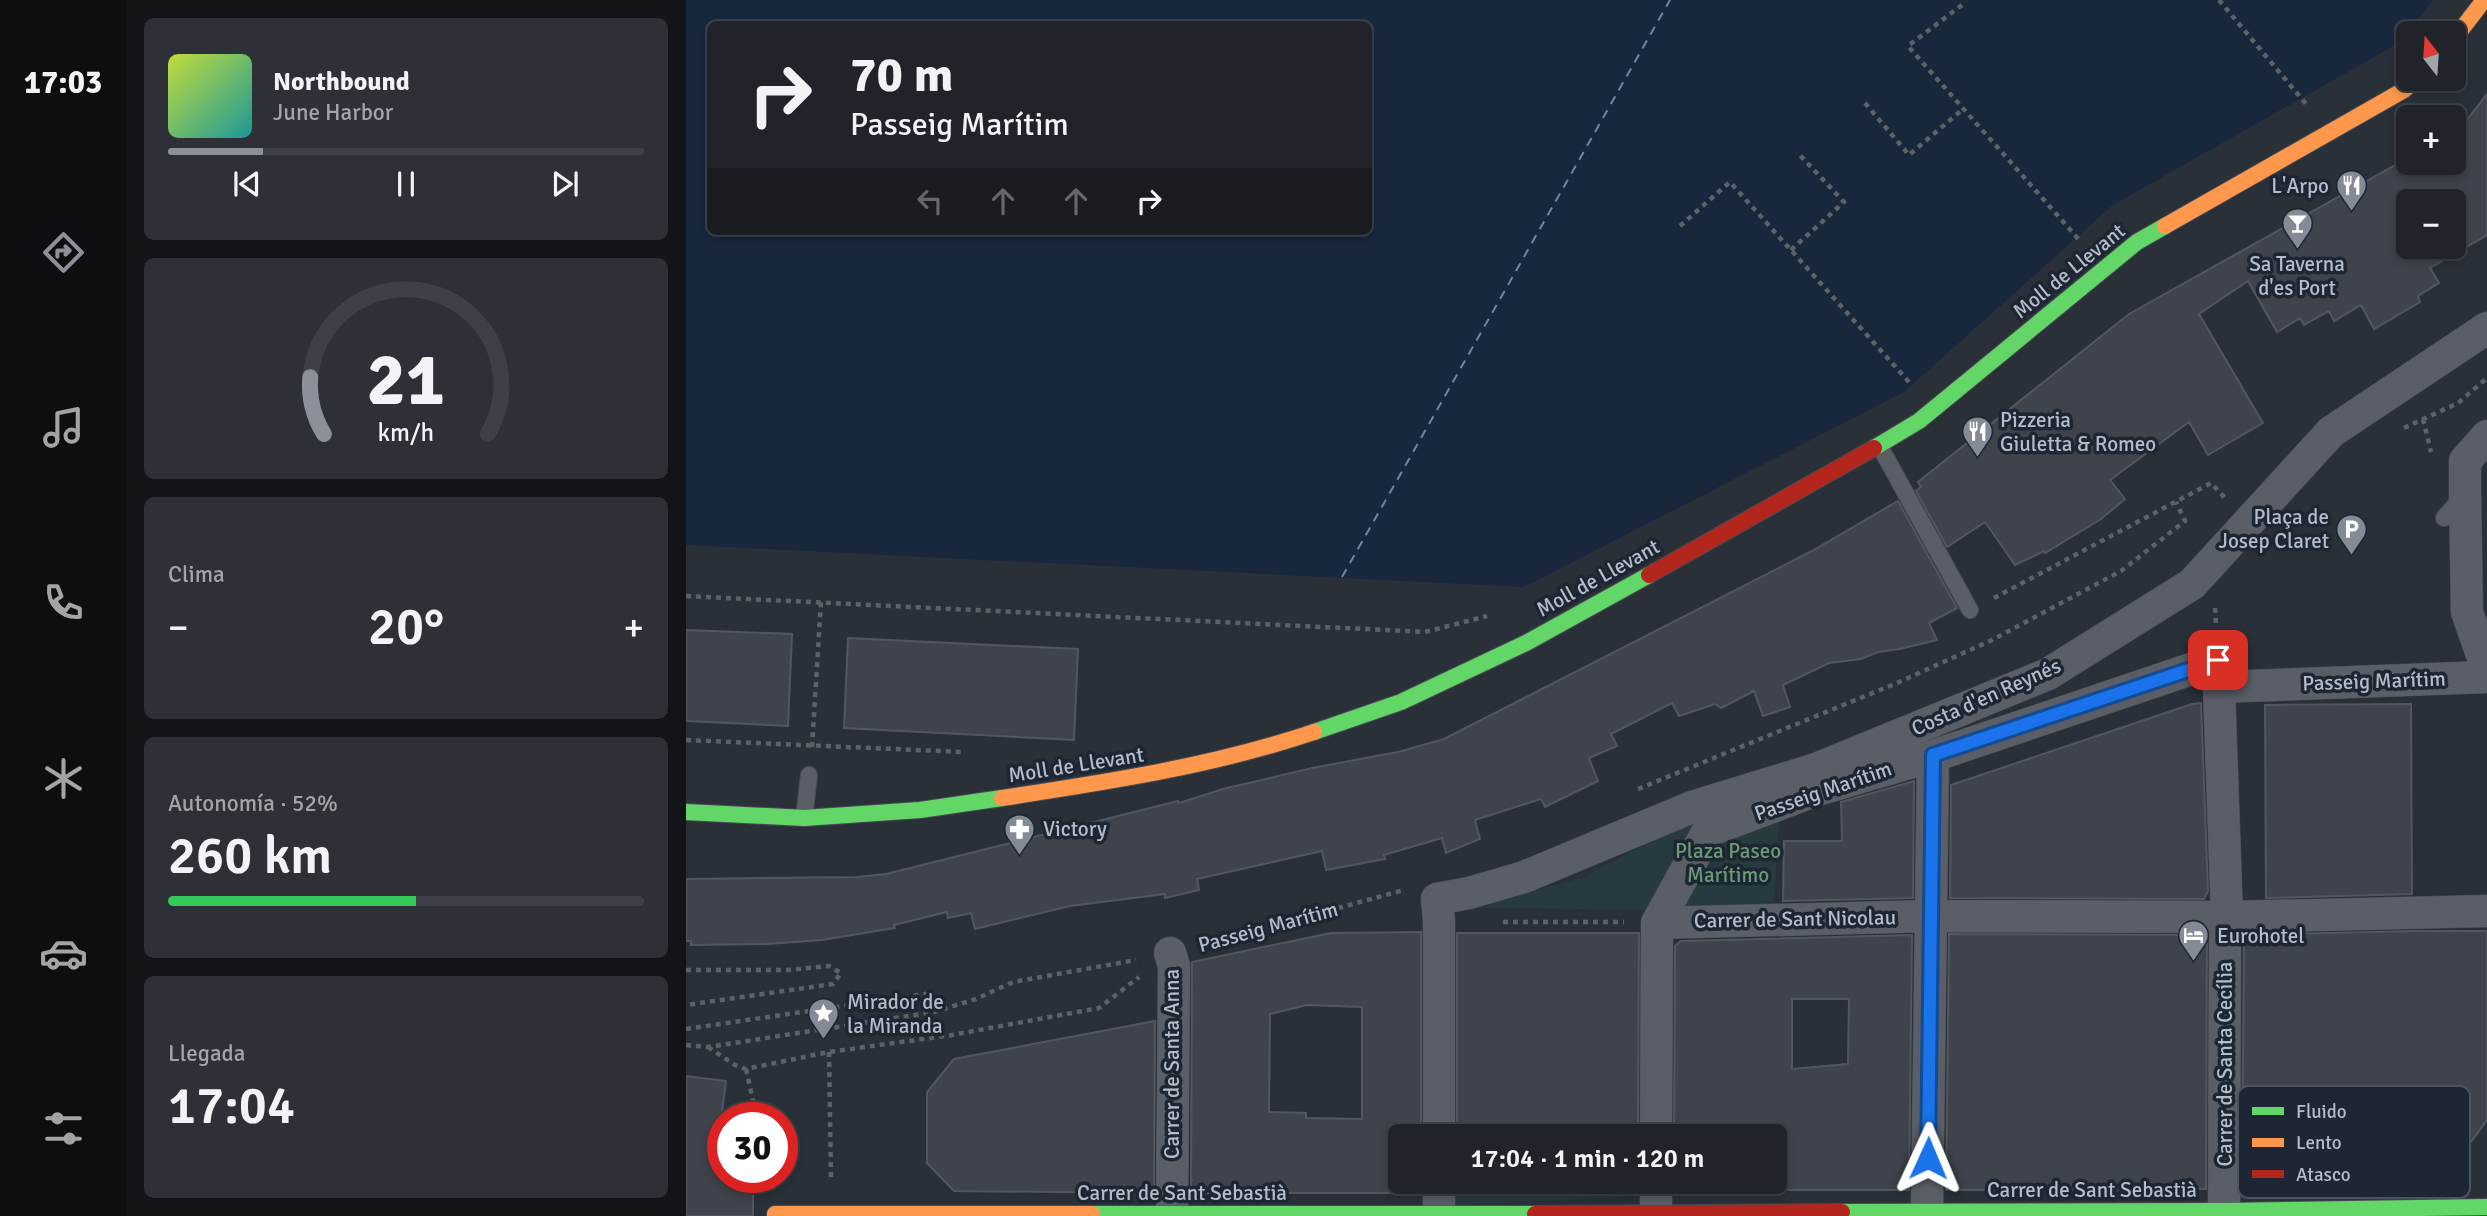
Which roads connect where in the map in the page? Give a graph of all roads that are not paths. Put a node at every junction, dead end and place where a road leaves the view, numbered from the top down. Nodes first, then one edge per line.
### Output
1 (2484, 0) edge
2 (2466, 24) edge
3 (2402, 91) edge
4 (2487, 328) edge
5 (2487, 436) edge
6 (1879, 445) junction
7 (2465, 494) junction
8 (2444, 518) dead end
9 (1970, 610) road end
10 (2487, 669) edge
11 (2219, 673) junction
12 (2487, 677) edge
13 (1933, 755) junction
14 (809, 775) road end
15 (686, 812) edge
16 (804, 818) junction
17 (2487, 911) edge
18 (1932, 916) junction
19 (2227, 917) junction
20 (1657, 923) junction
21 (1170, 953) road end
22 (1439, 1124) edge
23 (1656, 1124) edge
24 (1439, 1194) edge
25 (1656, 1203) edge
26 (2487, 1206) edge
27 (843, 1214) edge
28 (911, 1214) edge
29 (1927, 1214) edge
30 (2224, 1214) edge
31 (1172, 1215) edge
32 (775, 1216) edge
33 (1439, 1216) edge

1 - 2 street
3 - 6 street, Moll de Llevant
4 - 22 street, Costa d'en Reynés
5 - 7 street
6 - 9 lane
6 - 16 street, Moll de Llevant
7 - 8 lane
7 - 10 street
11 - 12 street, Passeig Marítim
11 - 13 street, Passeig Marítim
11 - 19 street, Carrer de Santa Cecília
13 - 18 street
13 - 20 street, Passeig Marítim
14 - 16 lane
15 - 16 street, Moll de Llevant
17 - 19 street, Carrer de Sant Nicolau
18 - 19 street, Carrer de Sant Nicolau
18 - 20 street, Carrer de Sant Nicolau
18 - 29 street
19 - 30 street, Carrer de Santa Cecília
20 - 23 street
21 - 31 street, Carrer de Santa Anna
24 - 33 street
25 - 29 street, Carrer de Sant Sebastià
25 - 33 street, Carrer de Sant Sebastià
26 - 30 street, Carrer de Sant Sebastià
27 - 28 street, Carrer de Sant Sebastià
27 - 32 street, Carrer de Sant Sebastià
28 - 31 street, Carrer de Sant Sebastià
29 - 30 street, Carrer de Sant Sebastià
31 - 33 street, Carrer de Sant Sebastià

